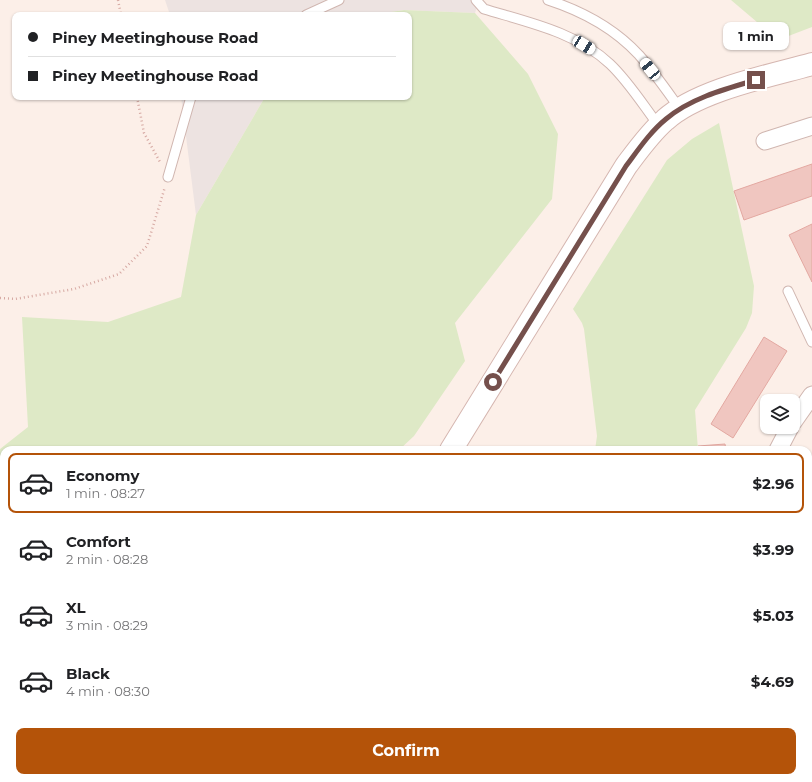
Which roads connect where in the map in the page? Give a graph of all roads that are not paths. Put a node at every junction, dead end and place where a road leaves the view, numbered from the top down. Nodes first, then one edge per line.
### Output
1 (339, 0) edge
2 (476, 0) edge
3 (548, 0) edge
4 (313, 12) edge
5 (812, 64) edge
6 (190, 100) edge
7 (680, 109) junction
8 (659, 126) junction
9 (812, 126) edge
10 (765, 141) dead end
11 (168, 177) road end
12 (788, 291) dead end
13 (812, 342) edge
14 (812, 395) edge
15 (800, 412) edge
16 (786, 434) edge
17 (453, 446) edge
18 (780, 446) edge

1 - 4 lane
2 - 8 lane
3 - 7 lane
5 - 7 main road
6 - 11 lane
7 - 8 main road
8 - 17 main road
9 - 10 street
12 - 13 lane
14 - 15 street
16 - 18 street

